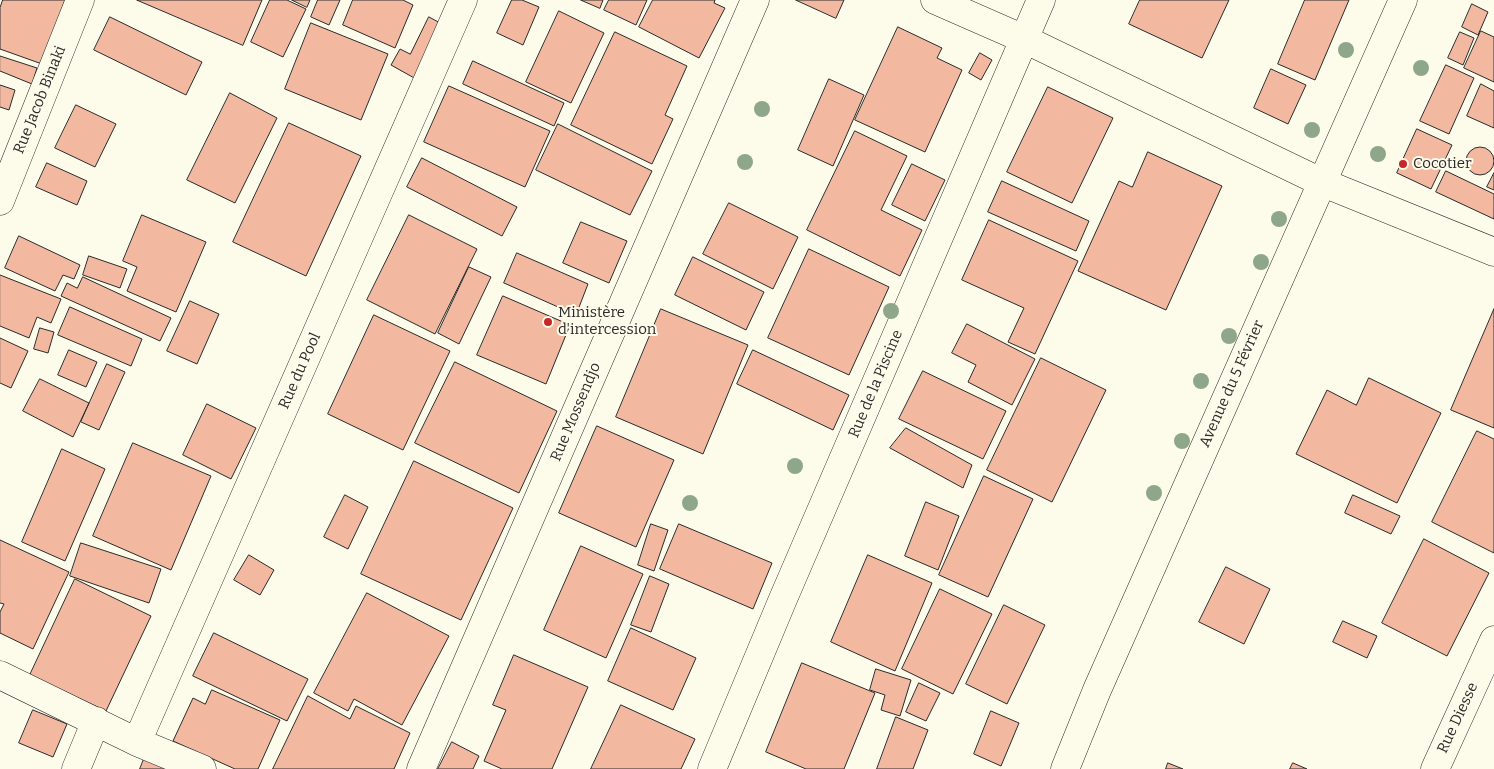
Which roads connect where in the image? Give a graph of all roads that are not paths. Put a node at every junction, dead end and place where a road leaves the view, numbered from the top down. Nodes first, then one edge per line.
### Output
1 (80, 0) edge
2 (463, 0) edge
3 (755, 0) edge
4 (935, 0) edge
5 (1041, 0) edge
6 (1403, 0) edge
7 (1024, 39) junction
8 (1321, 182) junction
9 (0, 201) edge
10 (1494, 252) edge
11 (1494, 640) edge
12 (0, 675) edge
13 (96, 721) junction
14 (138, 742) junction
15 (76, 769) edge
16 (202, 769) edge
17 (421, 769) edge
18 (712, 769) edge
19 (1065, 769) edge
20 (1435, 769) edge

1 - 9 street, Rue Jacob Binaki
2 - 14 street, Rue du Pool
3 - 17 street, Rue Mossendjo
4 - 7 street
5 - 7 street, Rue de la Piscine
6 - 8 street, Avenue du 5 Février
7 - 8 street
7 - 18 street, Rue de la Piscine
8 - 10 street
8 - 19 street, Avenue du 5 Février
11 - 20 street, Rue Diesse
12 - 13 street
13 - 14 street
13 - 15 street
14 - 16 street

